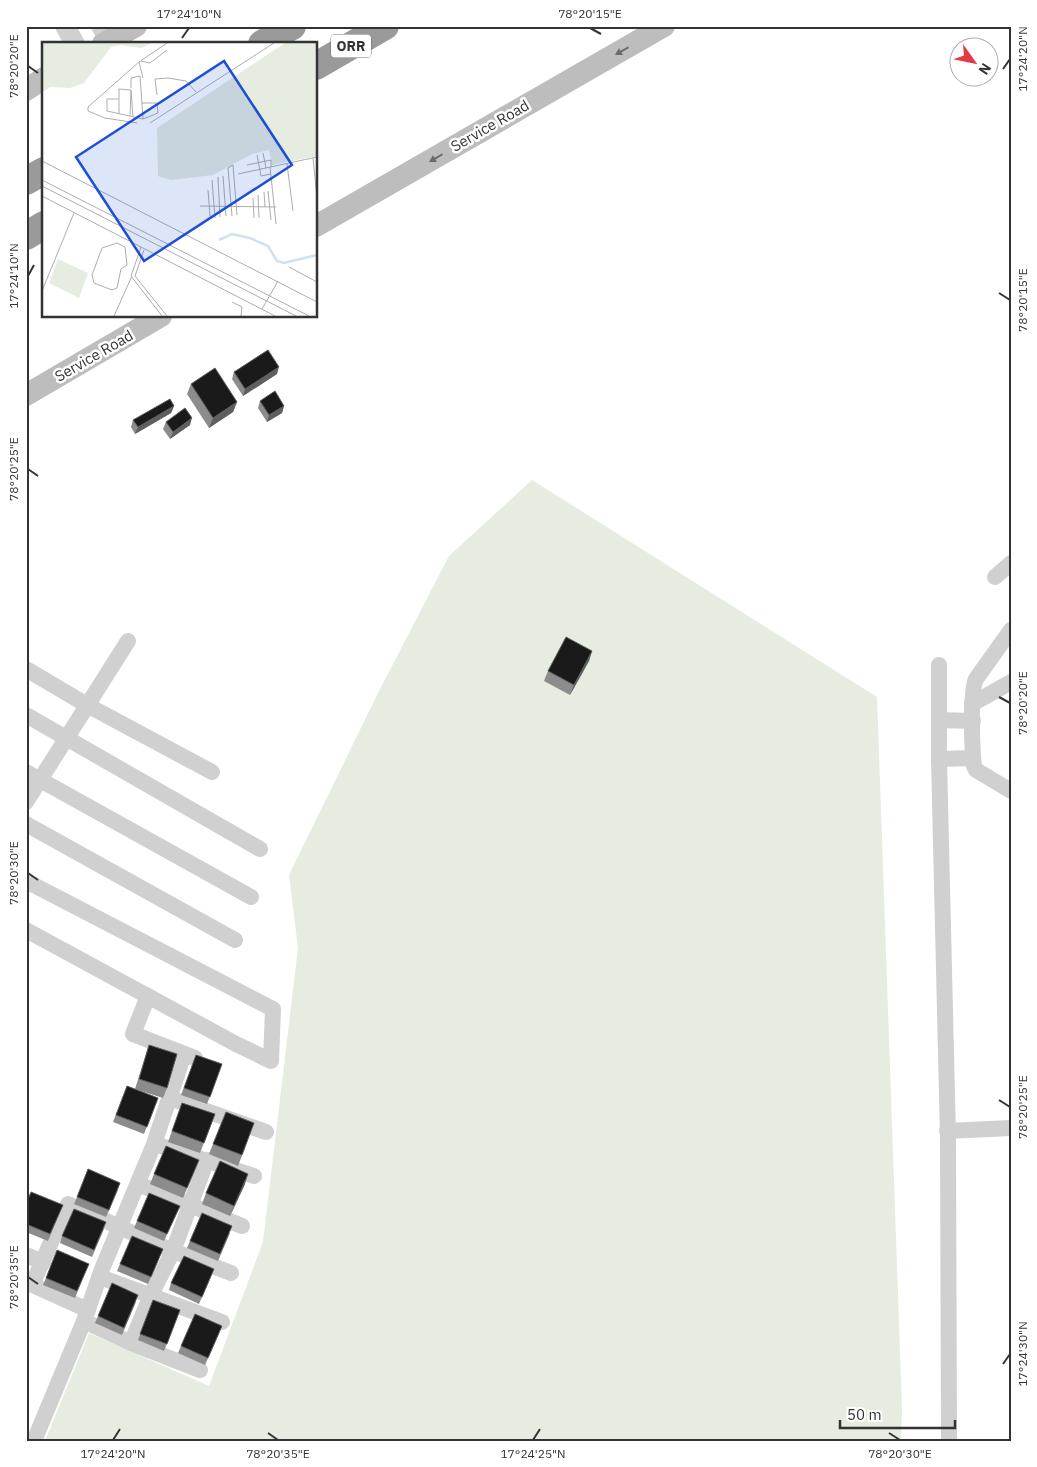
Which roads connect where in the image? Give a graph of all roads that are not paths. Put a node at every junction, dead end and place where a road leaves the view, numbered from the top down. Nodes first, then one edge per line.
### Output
1 (65, 26) edge
2 (136, 26) edge
3 (292, 26) edge
4 (385, 26) edge
5 (664, 26) edge
6 (105, 37) edge
7 (74, 42) edge
8 (265, 42) edge
9 (318, 65) edge
10 (42, 79) edge
11 (26, 90) edge
12 (42, 172) edge
13 (26, 181) edge
14 (318, 225) edge
15 (42, 227) edge
16 (26, 236) edge
17 (158, 318) edge
18 (26, 395) edge
19 (1011, 563) edge
20 (995, 577) dead end
21 (1008, 637) edge
22 (128, 640) dead end
23 (939, 665) dead end
24 (26, 669) edge
25 (1009, 685) edge
26 (972, 704) junction
27 (87, 706) junction
28 (26, 715) edge
29 (939, 720) junction
30 (973, 721) junction
31 (67, 738) junction
32 (973, 758) junction
33 (939, 759) junction
34 (212, 772) dead end
35 (33, 776) edge
36 (1011, 791) edge
37 (26, 802) edge
38 (26, 824) edge
39 (260, 849) dead end
40 (26, 880) edge
41 (252, 898) dead end
42 (26, 930) edge
43 (235, 940) dead end
44 (148, 996) junction
45 (184, 1054) junction
46 (210, 1064) edge
47 (170, 1098) junction
48 (1011, 1128) edge
49 (947, 1131) junction
50 (266, 1132) dead end
51 (154, 1144) junction
52 (208, 1160) junction
53 (254, 1176) dead end
54 (138, 1184) junction
55 (190, 1205) junction
56 (242, 1226) dead end
57 (120, 1228) junction
58 (173, 1251) junction
59 (26, 1255) edge
60 (46, 1255) junction
61 (66, 1255) edge
62 (84, 1262) edge
63 (101, 1273) junction
64 (231, 1273) dead end
65 (29, 1284) edge
66 (151, 1295) junction
67 (86, 1316) junction
68 (222, 1322) dead end
69 (131, 1343) junction
70 (200, 1370) dead end
71 (26, 1438) edge
72 (33, 1441) edge
73 (949, 1441) edge

1 - 7 street
2 - 6 main road
3 - 8 highway
4 - 9 highway, ORR
5 -> 14 main road, Service Road
10 - 11 main road
12 - 13 highway
15 - 16 highway
17 - 18 main road, Service Road
19 - 20 street
21 - 26 street
22 - 27 street
23 - 29 street
24 - 27 street
25 - 26 street
26 - 30 street
27 - 31 street
27 - 34 street
28 - 31 street
29 - 30 street
29 - 33 street
30 - 32 street
31 - 35 street
31 - 39 street
32 - 33 street
32 - 36 street
33 - 49 street
35 - 37 street
35 - 41 street
38 - 43 street
40 - 44 street
42 - 44 street
44 - 45 street
45 - 46 street
45 - 47 street
47 - 50 street
47 - 51 street
48 - 49 street
49 - 73 street
51 - 52 street
51 - 54 street
52 - 53 street
52 - 55 street
54 - 55 street
54 - 57 street
55 - 56 street
55 - 58 street
57 - 58 street
57 - 60 street
57 - 63 street
58 - 64 street
58 - 66 street
59 - 60 street
60 - 61 street
60 - 65 street
62 - 63 street
63 - 66 street
63 - 67 street
65 - 67 street
66 - 68 street
66 - 69 street
67 - 69 street
67 - 72 street
69 - 70 street
71 - 72 street

